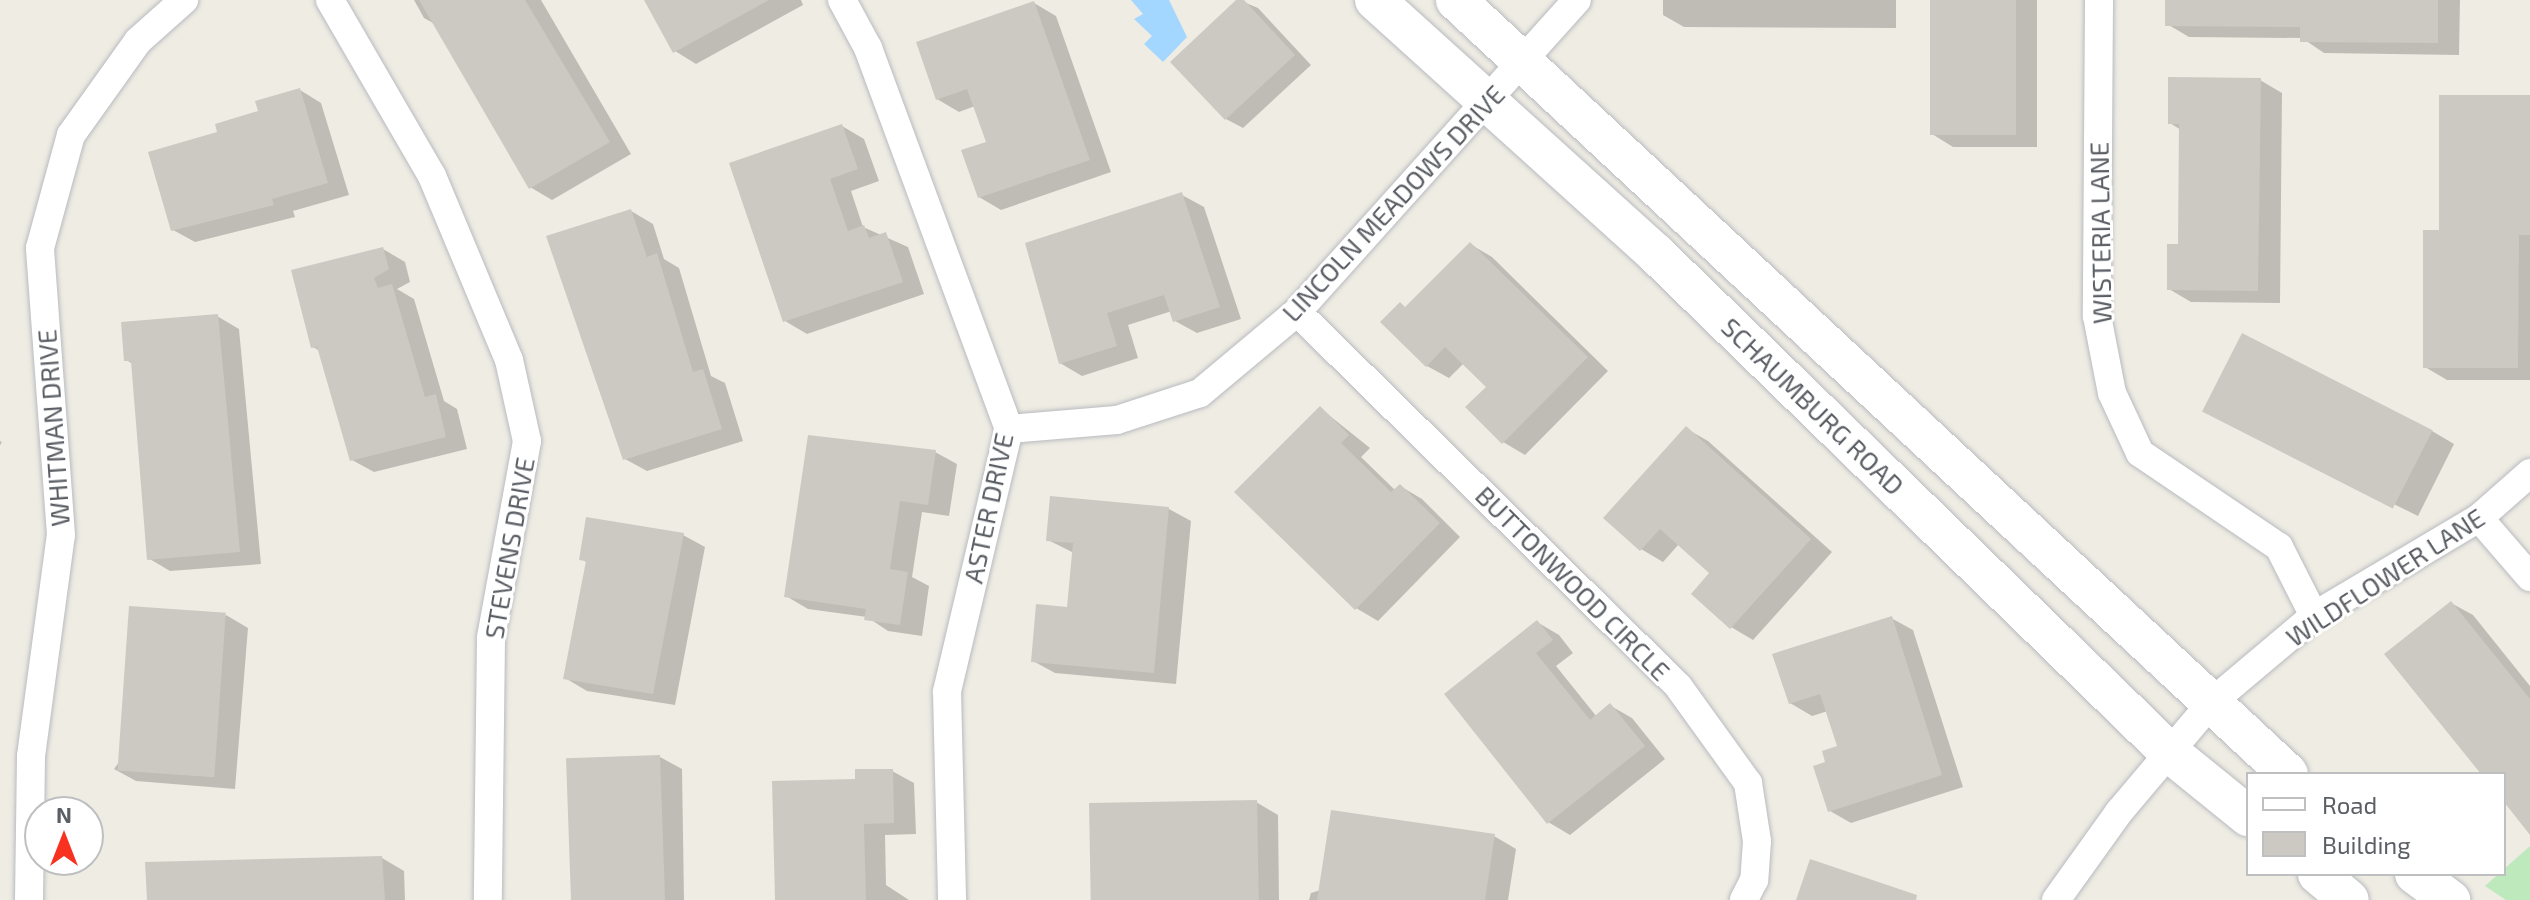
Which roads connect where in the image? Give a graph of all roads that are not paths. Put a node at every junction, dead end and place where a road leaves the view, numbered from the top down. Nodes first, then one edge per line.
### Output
1 (184, 0) edge
2 (330, 0) edge
3 (842, 0) edge
4 (1375, 0) edge
5 (1456, 0) edge
6 (1577, 0) edge
7 (2099, 0) edge
8 (1523, 61) junction
9 (1485, 103) junction
10 (1297, 312) junction
11 (1009, 429) junction
12 (2530, 473) edge
13 (2479, 518) junction
14 (2530, 577) edge
15 (2314, 616) junction
16 (2212, 702) junction
17 (2169, 752) junction
18 (2286, 772) edge
19 (2246, 814) edge
20 (2320, 876) edge
21 (2418, 876) edge
22 (29, 900) edge
23 (488, 900) edge
24 (952, 900) edge
25 (1744, 900) edge
26 (2056, 900) edge
27 (2349, 900) edge
28 (2450, 900) edge

1 - 22 street, WHITMAN DRIVE
2 - 23 street, STEVENS DRIVE
3 - 11 street, ASTER DRIVE
4 - 9 street, SCHAUMBURG ROAD
5 - 8 street, SCHAUMBURG ROAD
6 - 8 street, LINCOLN MEADOWS DRIVE
7 - 15 street, WISTERIA LANE
8 - 9 street, LINCOLN MEADOWS DRIVE
8 - 16 street, SCHAUMBURG ROAD
9 - 10 street, LINCOLN MEADOWS DRIVE
9 - 17 street, SCHAUMBURG ROAD
10 - 11 street, LINCOLN MEADOWS DRIVE
10 - 25 street, BUTTONWOOD CIRCLE
11 - 24 street, ASTER DRIVE
12 - 13 street, WILDFLOWER LANE
13 - 14 street
13 - 15 street, WILDFLOWER LANE
15 - 16 street, WILDFLOWER LANE
16 - 17 street, WILDFLOWER LANE
16 - 18 street, SCHAUMBURG ROAD
17 - 19 street, SCHAUMBURG ROAD
17 - 26 street, WILDFLOWER LANE
20 - 27 street
21 - 28 street

